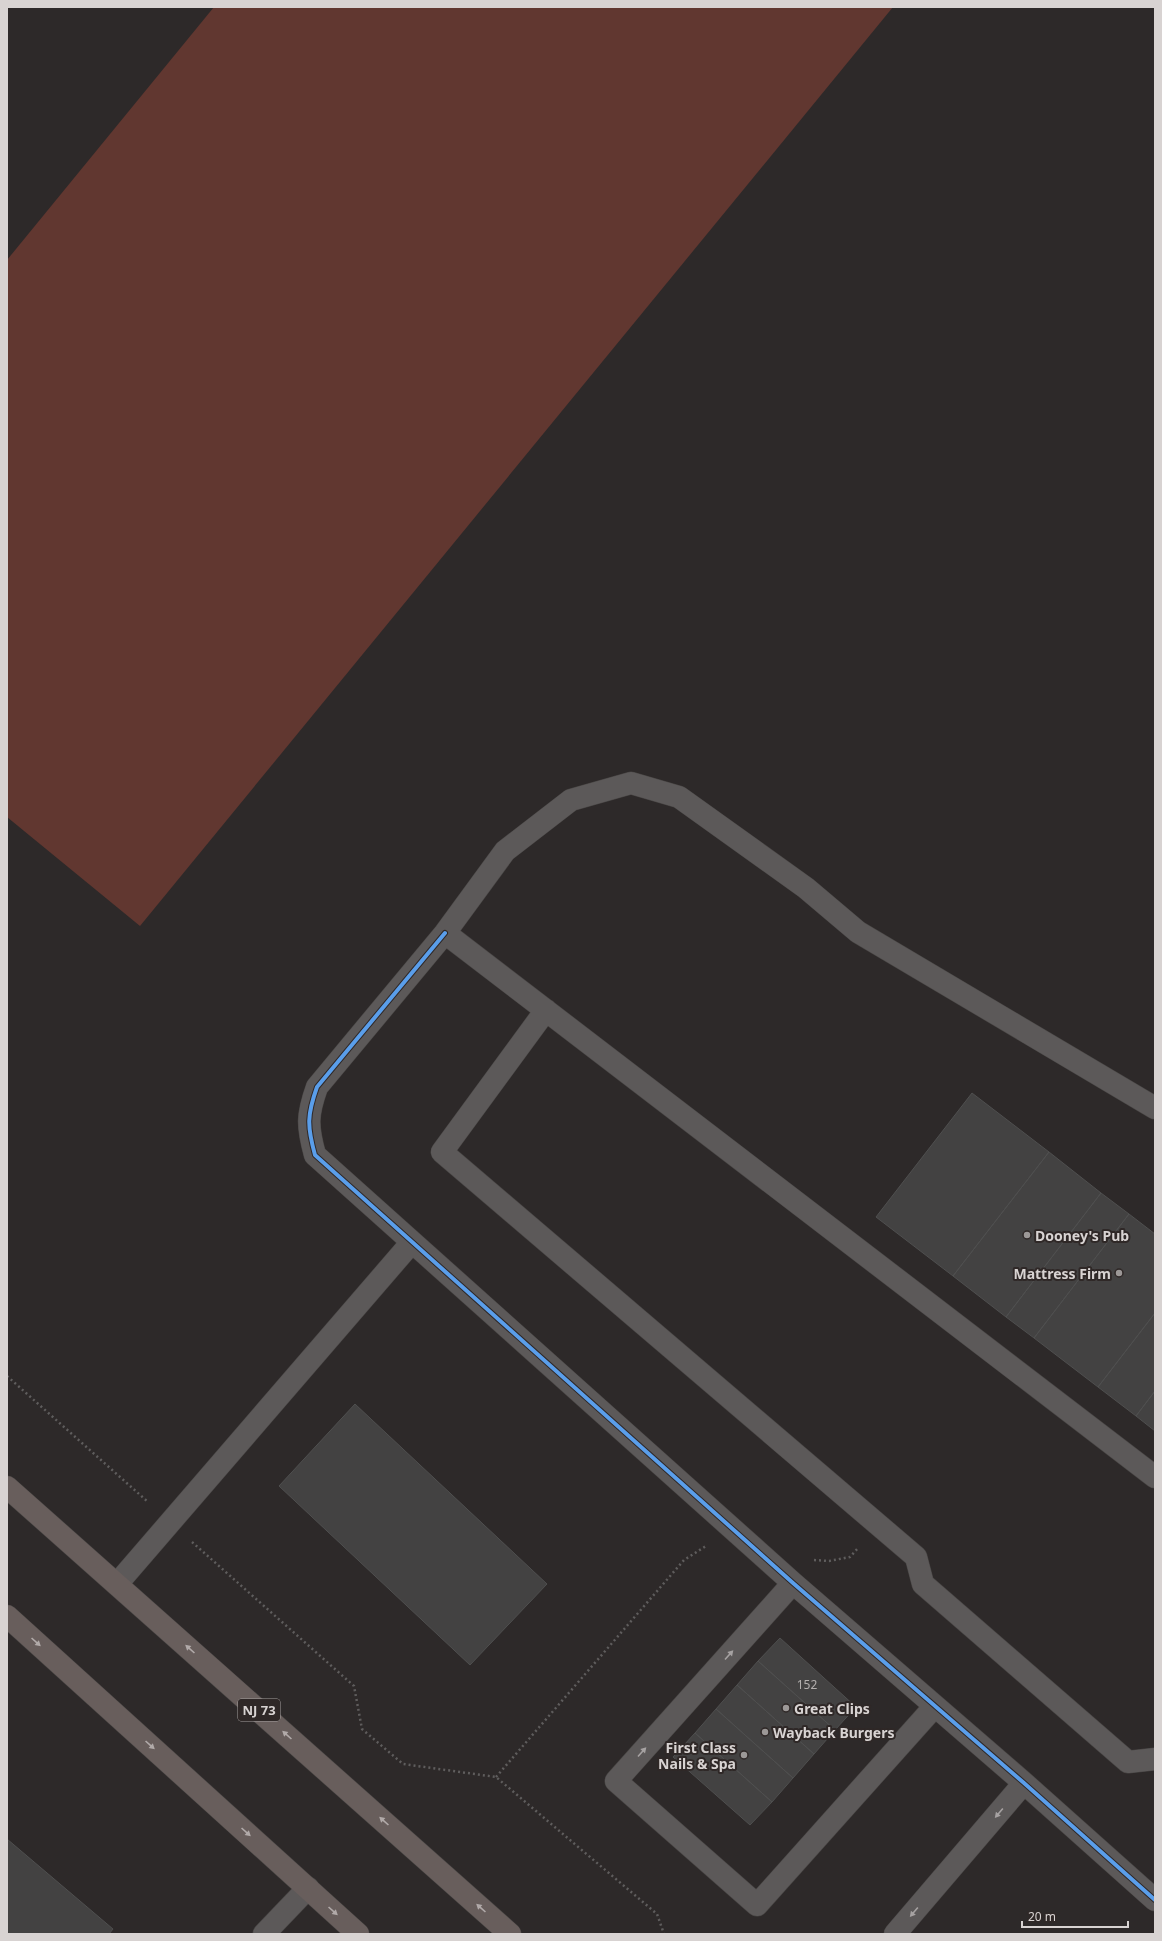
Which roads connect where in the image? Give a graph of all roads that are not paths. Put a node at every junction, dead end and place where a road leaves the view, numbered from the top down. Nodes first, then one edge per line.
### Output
1 (446, 933) junction
2 (546, 1010) junction
3 (1155, 1108) edge
4 (412, 1242) junction
5 (1155, 1477) edge
6 (7, 1487) edge
7 (794, 1583) junction
8 (117, 1584) junction
9 (7, 1616) edge
10 (935, 1706) junction
11 (1155, 1759) edge
12 (1024, 1783) junction
13 (308, 1888) junction
14 (1155, 1900) edge
15 (264, 1934) edge
16 (358, 1934) edge
17 (510, 1934) edge
18 (895, 1934) edge

1 - 2 street
1 - 3 street
1 - 4 street
2 - 5 street
2 - 11 street
4 - 7 street
4 - 8 street
6 - 8 highway, NJ 73
7 - 10 street
10 -> 7 street
17 -> 8 highway, NJ 73
9 -> 13 highway
10 - 12 street
12 - 14 street
12 -> 18 street
13 - 15 street
13 -> 16 highway

